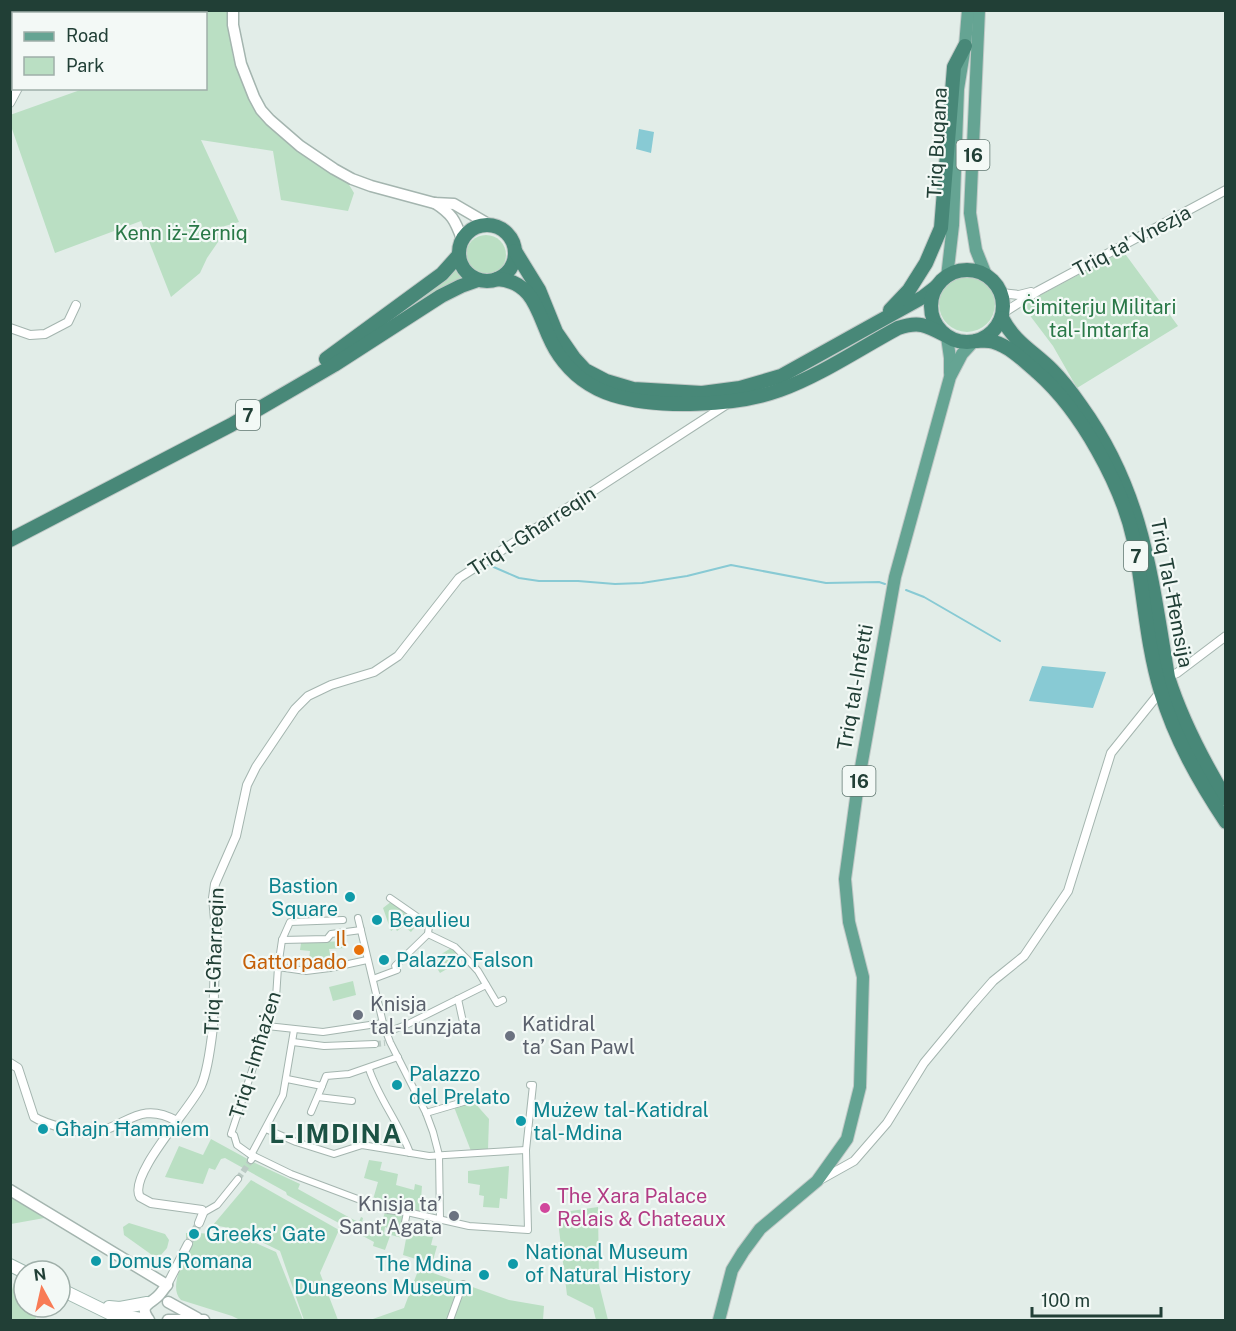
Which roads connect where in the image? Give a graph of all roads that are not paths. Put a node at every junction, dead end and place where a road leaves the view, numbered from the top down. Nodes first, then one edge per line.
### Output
1 (233, 10) edge
2 (968, 10) edge
3 (979, 10) edge
4 (965, 46) junction
5 (1226, 190) edge
6 (434, 202) junction
7 (490, 225) junction
8 (462, 239) junction
9 (515, 251) junction
10 (458, 256) junction
11 (986, 275) junction
12 (947, 277) junction
13 (497, 279) junction
14 (478, 280) junction
15 (936, 287) junction
16 (1038, 291) junction
17 (1001, 293) junction
18 (76, 305) dead end
19 (1002, 316) junction
20 (882, 319) junction
21 (10, 328) edge
22 (946, 336) junction
23 (975, 342) junction
24 (950, 377) junction
25 (732, 401) junction
26 (688, 403) junction
27 (692, 427) junction
28 (10, 531) edge
29 (10, 540) edge
30 (1226, 636) edge
31 (1168, 677) junction
32 (1161, 691) junction
33 (1226, 799) edge
34 (1226, 822) edge
35 (390, 898) dead end
36 (358, 918) dead end
37 (343, 920) dead end
38 (361, 930) junction
39 (428, 934) junction
40 (282, 939) junction
41 (367, 960) junction
42 (278, 967) junction
43 (373, 979) junction
44 (486, 985) junction
45 (458, 999) junction
46 (502, 1000) dead end
47 (463, 1022) dead end
48 (383, 1023) junction
49 (267, 1026) junction
50 (294, 1030) junction
51 (387, 1032) junction
52 (293, 1042) junction
53 (375, 1044) tunnel mouth
54 (398, 1057) junction
55 (10, 1063) edge
56 (369, 1069) junction
57 (287, 1079) junction
58 (530, 1085) dead end
59 (322, 1086) junction
60 (318, 1097) junction
61 (470, 1100) dead end
62 (352, 1101) dead end
63 (311, 1112) dead end
64 (426, 1113) junction
65 (177, 1121) junction
66 (266, 1129) junction
67 (526, 1150) junction
68 (410, 1153) junction
69 (439, 1155) junction
70 (252, 1157) junction
71 (238, 1179) tunnel mouth
72 (817, 1181) junction
73 (10, 1190) edge
74 (407, 1212) junction
75 (203, 1213) junction
76 (440, 1219) junction
77 (199, 1222) tunnel mouth
78 (403, 1233) dead end
79 (188, 1244) tunnel mouth
80 (463, 1284) dead end
81 (167, 1285) junction
82 (72, 1294) edge
83 (159, 1301) junction
84 (93, 1304) junction
85 (148, 1320) edge
86 (168, 1320) edge
87 (201, 1320) edge
88 (450, 1320) edge
89 (719, 1320) edge

1 - 6 street
2 - 4 main road, Triq Buqana / 16
3 - 11 main road, Triq Buqana / 16
4 - 12 main road, Triq Buqana / 16
4 - 20 highway
5 - 16 street, Triq ta' Vnezja
6 - 7 street
6 - 8 street
7 - 8 highway
7 - 9 highway
8 - 10 highway
9 - 13 highway
9 - 20 highway
10 - 14 highway
10 - 28 highway, 7
11 - 12 highway
11 - 17 highway
12 - 15 highway
13 - 14 highway, 7
13 - 26 highway, 7
14 - 29 highway, 7
15 - 20 highway
15 - 22 highway
16 - 17 street, Triq ta' Vnezja
16 - 19 street, Triq ta' Vnezja
17 - 19 highway, 7
18 - 21 street
19 - 23 highway
19 - 31 highway, Triq Tal-Ħemsija / 7
22 - 23 highway, 7
22 - 24 main road, Triq tal-Infetti / 16
22 - 25 highway, 7
23 - 24 main road, Triq tal-Infetti / 16
23 - 32 highway, Triq Tal-Ħemsija / 7
24 - 72 main road, Triq tal-Infetti / 16
25 - 26 highway, 7
25 - 27 street, Triq l-Għarreqin
26 - 27 street
27 - 65 street, Triq l-Għarreqin
30 - 31 street
31 - 33 highway, Triq Tal-Ħemsija / 7
32 - 34 highway, Triq Tal-Ħemsija / 7
32 - 72 street
35 - 39 street
36 - 38 street
37 - 40 street
38 - 40 street
38 - 41 street
39 - 43 street
39 - 44 street
40 - 42 street, Triq l-Imħażen
41 - 42 street
41 - 43 street
42 - 49 street, Triq l-Imħażen
43 - 48 street
44 - 45 street
44 - 46 street
45 - 47 street
45 - 51 street
48 - 50 street
48 - 51 street
49 - 50 street
49 - 70 street, Triq l-Imħażen
50 - 52 street
51 - 54 street
52 - 53 street
52 - 57 street
54 - 56 street
54 - 64 street
55 - 65 street
56 - 59 street
56 - 68 street
57 - 59 street
57 - 66 street
58 - 67 street
59 - 60 street
60 - 62 street
60 - 63 street
61 - 64 street
64 - 69 street
65 - 75 street, Triq l-Għarreqin
66 - 68 street
66 - 70 street
67 - 69 street
67 - 76 street
68 - 69 street
69 - 76 street
70 - 74 street
71 - 75 street
72 - 89 main road, Triq tal-Infetti / 16
73 - 81 street
74 - 76 street
74 - 78 street
75 - 77 street
79 - 81 street
80 - 88 street
81 - 83 street
82 - 84 main road
83 - 84 main road
83 - 85 street
83 - 86 street
83 - 87 street
84 - 85 main road
86 - 87 street

